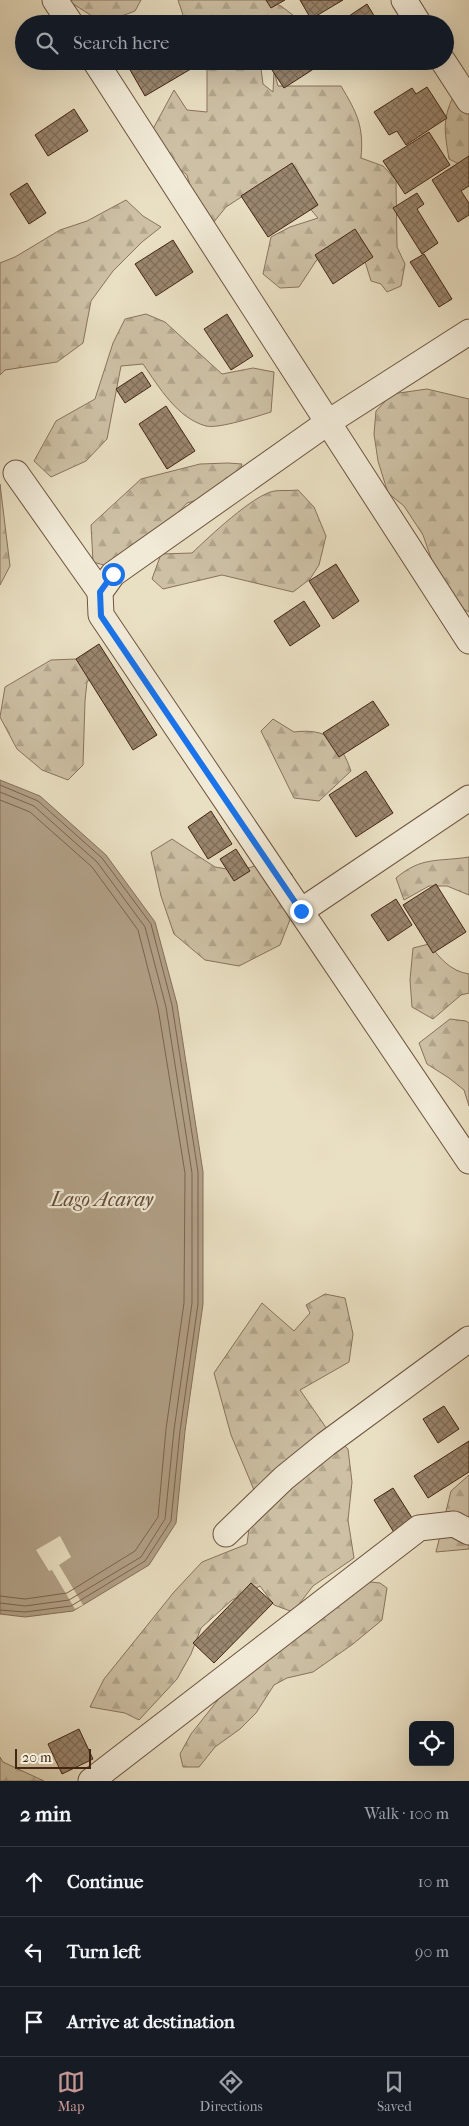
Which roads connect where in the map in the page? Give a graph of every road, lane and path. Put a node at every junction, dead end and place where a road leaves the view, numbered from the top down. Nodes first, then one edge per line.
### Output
1 (55, 0) edge
2 (404, 0) edge
3 (64, 15) edge
4 (413, 15) edge
5 (101, 70) edge
6 (449, 70) edge
7 (469, 101) edge
8 (469, 332) edge
9 (328, 423) junction
10 (16, 473) dead end
11 (100, 592) junction
12 (469, 641) edge
13 (469, 798) edge
14 (301, 911) junction
15 (469, 1161) edge
16 (469, 1340) edge
17 (469, 1532) edge
18 (226, 1534) dead end
19 (91, 1781) edge

1 - 3 street
2 - 4 street
5 - 9 street
6 - 7 street
8 - 9 street
9 - 11 street
9 - 12 street
10 - 11 street
11 - 14 street
13 - 14 street
14 - 15 street
16 - 18 street
17 - 19 street

